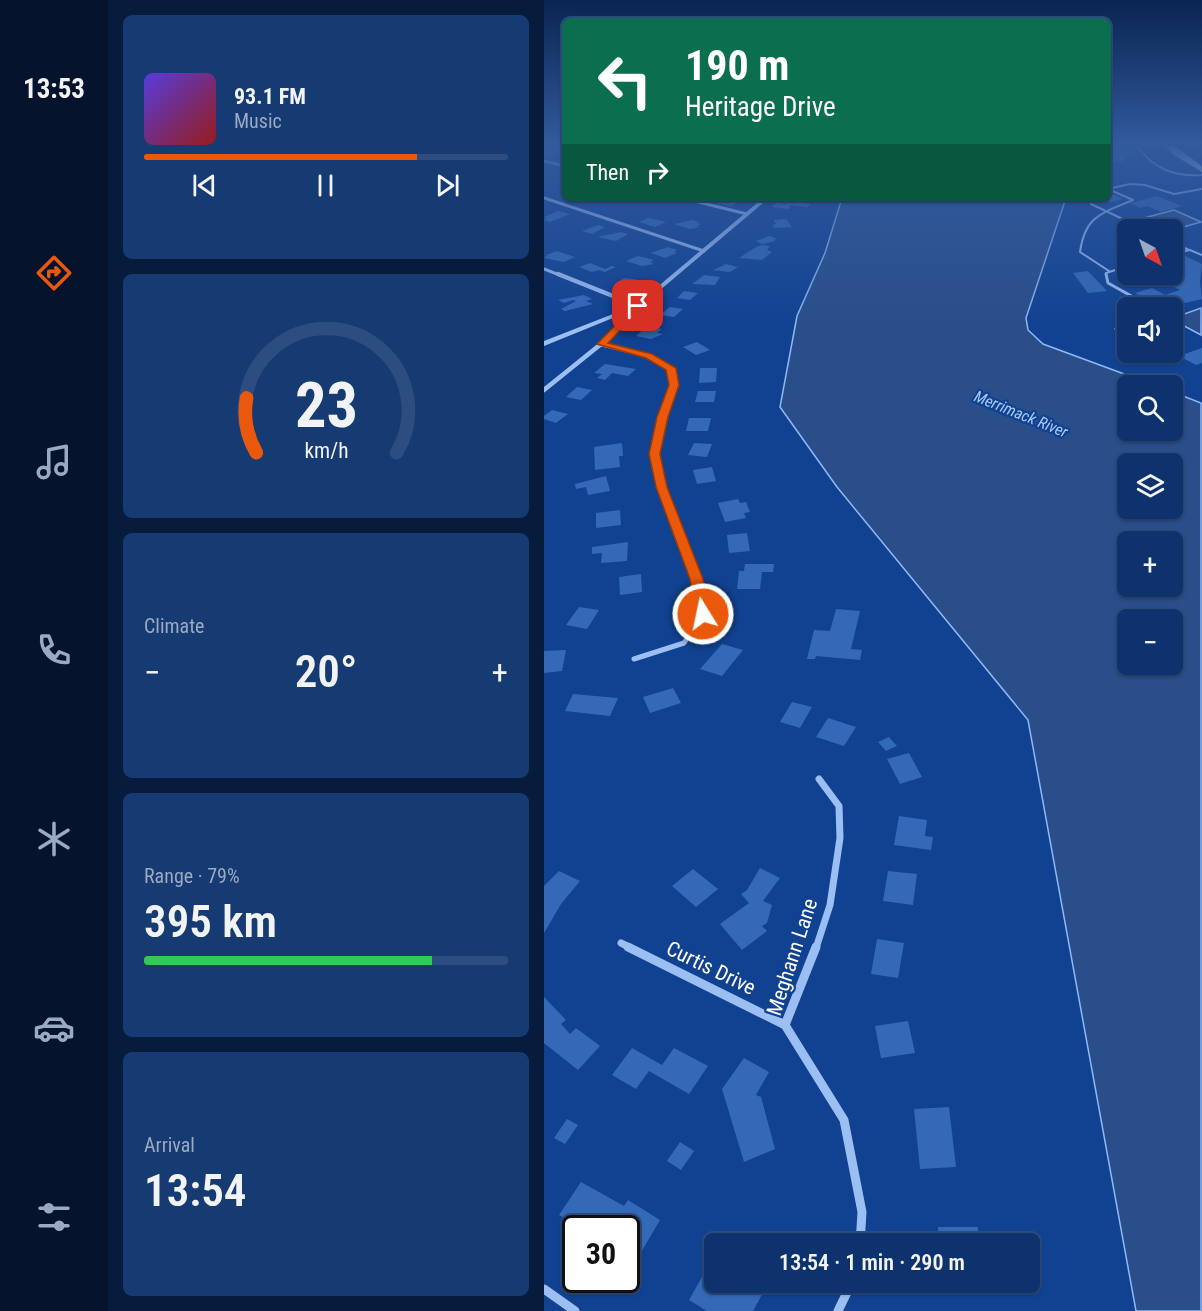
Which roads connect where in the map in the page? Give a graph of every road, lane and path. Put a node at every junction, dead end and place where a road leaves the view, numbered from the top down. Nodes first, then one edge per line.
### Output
1 (563, 204) edge
2 (707, 204) edge
3 (759, 204) edge
4 (1091, 204) dead end
5 (1122, 204) edge
6 (1105, 211) junction
7 (747, 214) junction
8 (1122, 219) edge
9 (1183, 247) edge
10 (1190, 250) junction
11 (704, 251) junction
12 (1183, 252) edge
13 (1201, 255) edge
14 (544, 269) edge
15 (1117, 269) edge
16 (1109, 271) junction
17 (1133, 297) edge
18 (638, 306) junction
19 (544, 344) edge
20 (601, 344) junction
21 (544, 390) edge
22 (634, 659) dead end
23 (819, 779) dead end
24 (621, 943) dead end
25 (785, 1025) junction
26 (861, 1233) edge
27 (544, 1289) edge
28 (847, 1293) edge
29 (575, 1311) edge
30 (838, 1311) edge

1 - 11 street
2 - 7 street
3 - 7 street
4 - 6 lane
5 - 6 lane
6 - 8 lane
6 - 16 lane
7 - 11 street
9 - 10 lane
10 - 12 lane
10 - 13 lane
11 - 18 street
14 - 18 street
15 - 16 lane
16 - 17 lane
18 - 19 street
18 - 20 street
20 - 21 street
20 - 22 street
23 - 25 street, Meghann Lane
24 - 25 street, Curtis Drive
25 - 26 street, Meghann Lane
27 - 29 street
28 - 30 street

